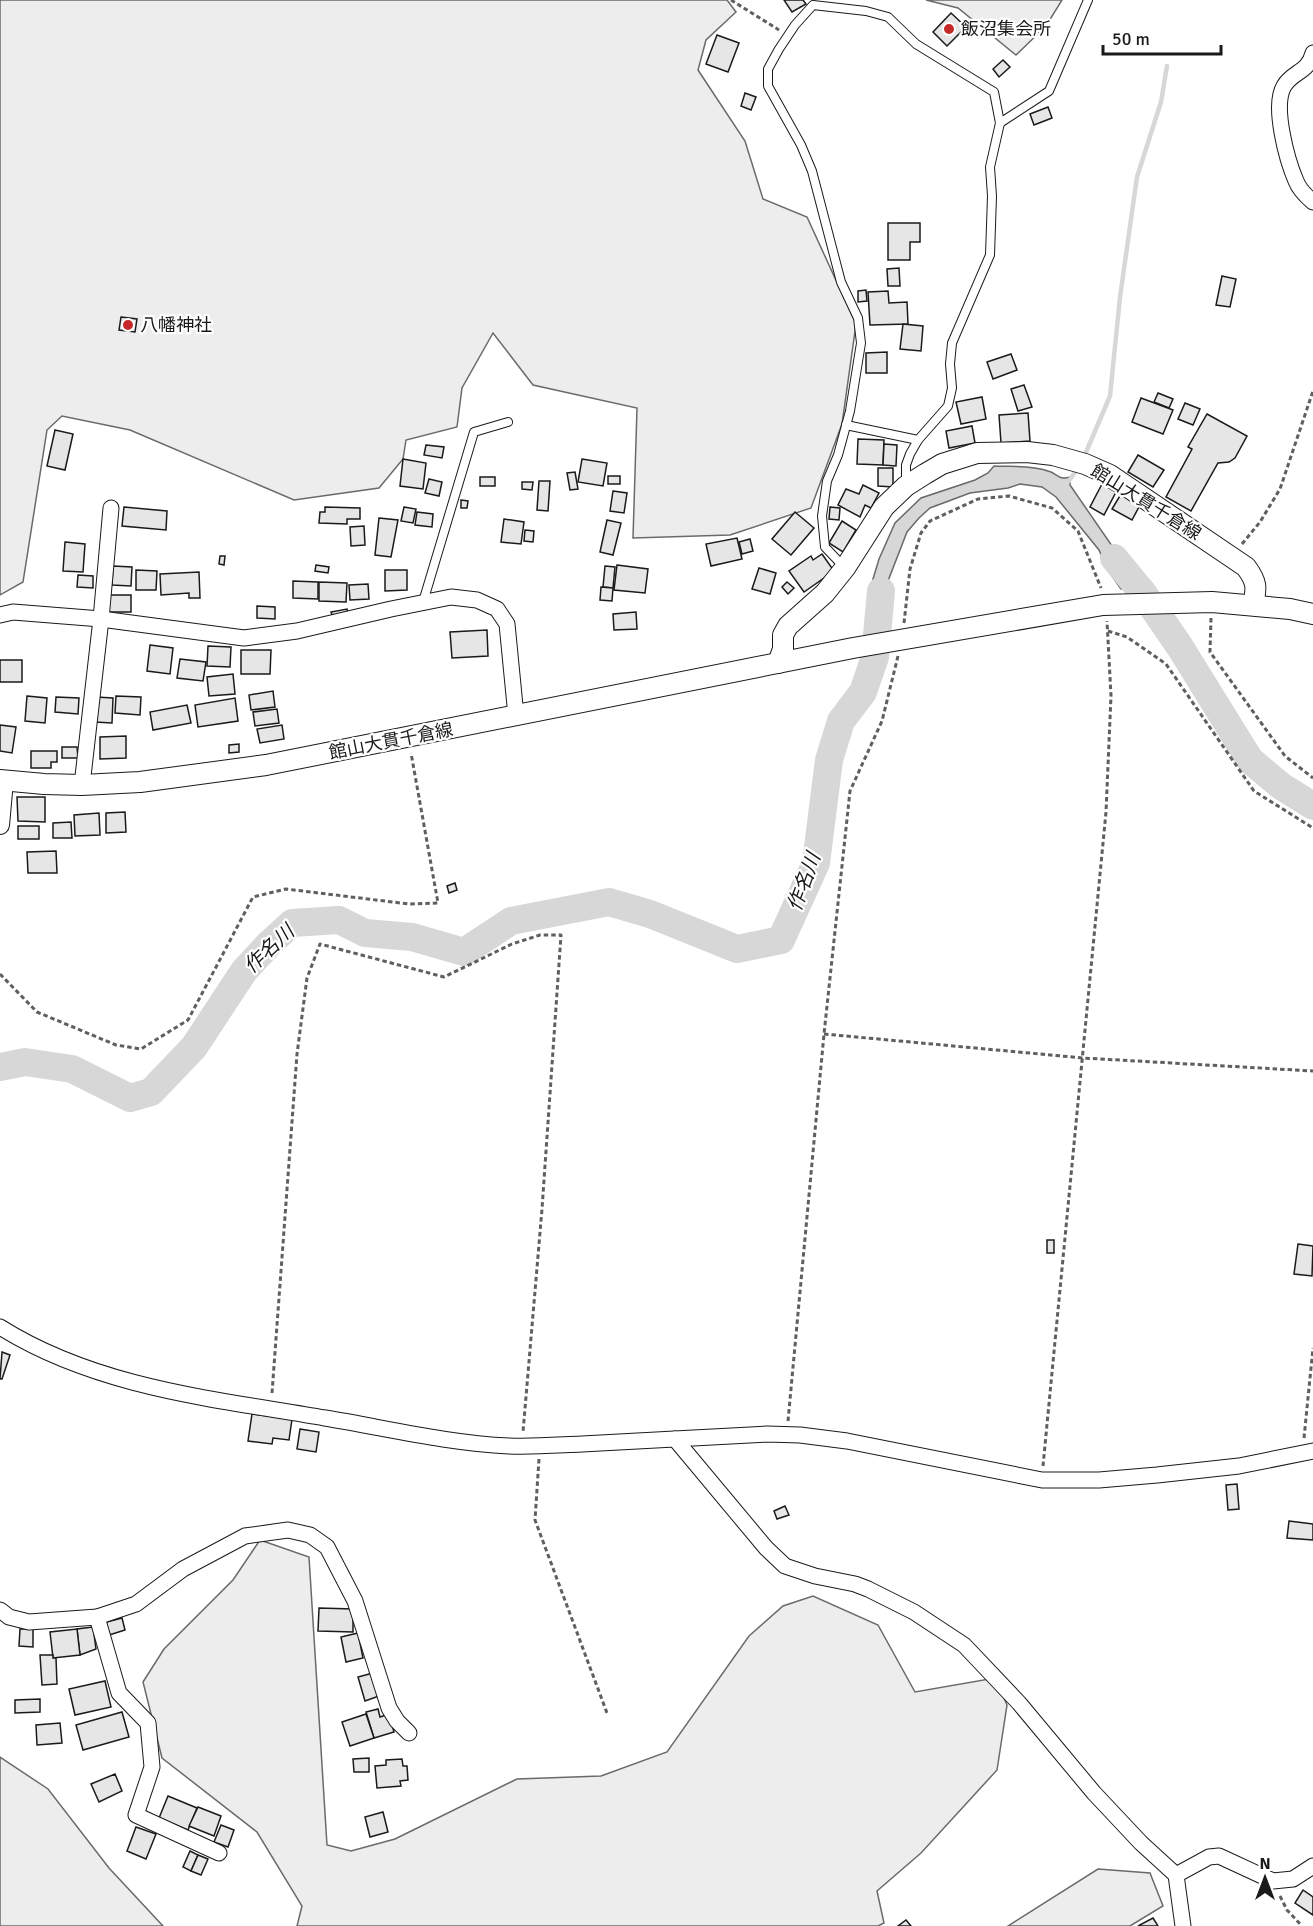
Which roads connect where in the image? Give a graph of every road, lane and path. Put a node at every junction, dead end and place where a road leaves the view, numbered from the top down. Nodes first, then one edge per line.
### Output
1 (730, 0) edge
2 (1088, 0) edge
3 (788, 36) junction
4 (1313, 53) edge
5 (1000, 123) junction
6 (1313, 202) edge
7 (1313, 391) edge
8 (508, 422) dead end
9 (846, 425) junction
10 (918, 440) junction
11 (906, 486) junction
12 (111, 508) dead end
13 (1232, 557) junction
14 (845, 568) junction
15 (423, 602) junction
16 (1212, 602) junction
17 (1111, 605) junction
18 (1253, 605) junction
19 (1313, 614) edge
20 (0, 615) edge
21 (101, 619) junction
22 (1108, 631) junction
23 (898, 640) junction
24 (778, 663) junction
25 (516, 716) junction
26 (409, 737) junction
27 (1313, 778) edge
28 (2, 780) edge
29 (82, 784) junction
30 (0, 825) edge
31 (1313, 828) edge
32 (0, 974) edge
33 (824, 1034) junction
34 (1083, 1058) junction
35 (1313, 1071) edge
36 (0, 1327) edge
37 (1313, 1348) edge
38 (271, 1409) junction
39 (786, 1434) junction
40 (675, 1439) junction
41 (540, 1445) junction
42 (522, 1446) junction
43 (1307, 1452) edge
44 (1042, 1480) junction
45 (0, 1610) edge
46 (97, 1617) junction
47 (607, 1713) dead end
48 (409, 1733) dead end
49 (219, 1853) dead end
50 (1313, 1866) edge
51 (1176, 1875) junction
52 (1273, 1881) junction
53 (1183, 1926) edge
54 (1302, 1926) edge

1 - 3 path
2 - 5 lane
3 - 5 lane
3 - 9 lane
4 - 6 street
5 - 10 lane
7 - 13 path
8 - 15 lane
9 - 10 lane
9 - 14 lane
10 - 11 lane
11 - 13 main road, 館山大貫千倉線
11 - 14 main road, 館山大貫千倉線
12 - 21 street
13 - 18 main road, 館山大貫千倉線
14 - 24 main road, 館山大貫千倉線
15 - 21 street
15 - 25 street
16 - 17 main road, 館山大貫千倉線
16 - 18 main road, 館山大貫千倉線
16 - 27 path
17 - 22 path
17 - 23 main road, 館山大貫千倉線
17 - 23 path
18 - 19 main road, 館山大貫千倉線
20 - 21 street
21 - 29 street
22 - 31 path
22 - 34 path
23 - 24 main road, 館山大貫千倉線
23 - 33 path
24 - 25 main road, 館山大貫千倉線
25 - 26 main road, 館山大貫千倉線
26 - 29 main road, 館山大貫千倉線
26 - 32 path
28 - 29 main road, 館山大貫千倉線
28 - 30 street
33 - 34 path
33 - 39 path
34 - 35 path
34 - 44 path
36 - 38 street
37 - 43 path
38 - 42 street
38 - 42 path
39 - 40 street
39 - 44 street
40 - 41 street
40 - 51 street
41 - 42 street
41 - 47 path
43 - 44 street
45 - 46 street
46 - 48 street
46 - 49 street
50 - 52 street
51 - 52 street
51 - 53 street
52 - 54 path

